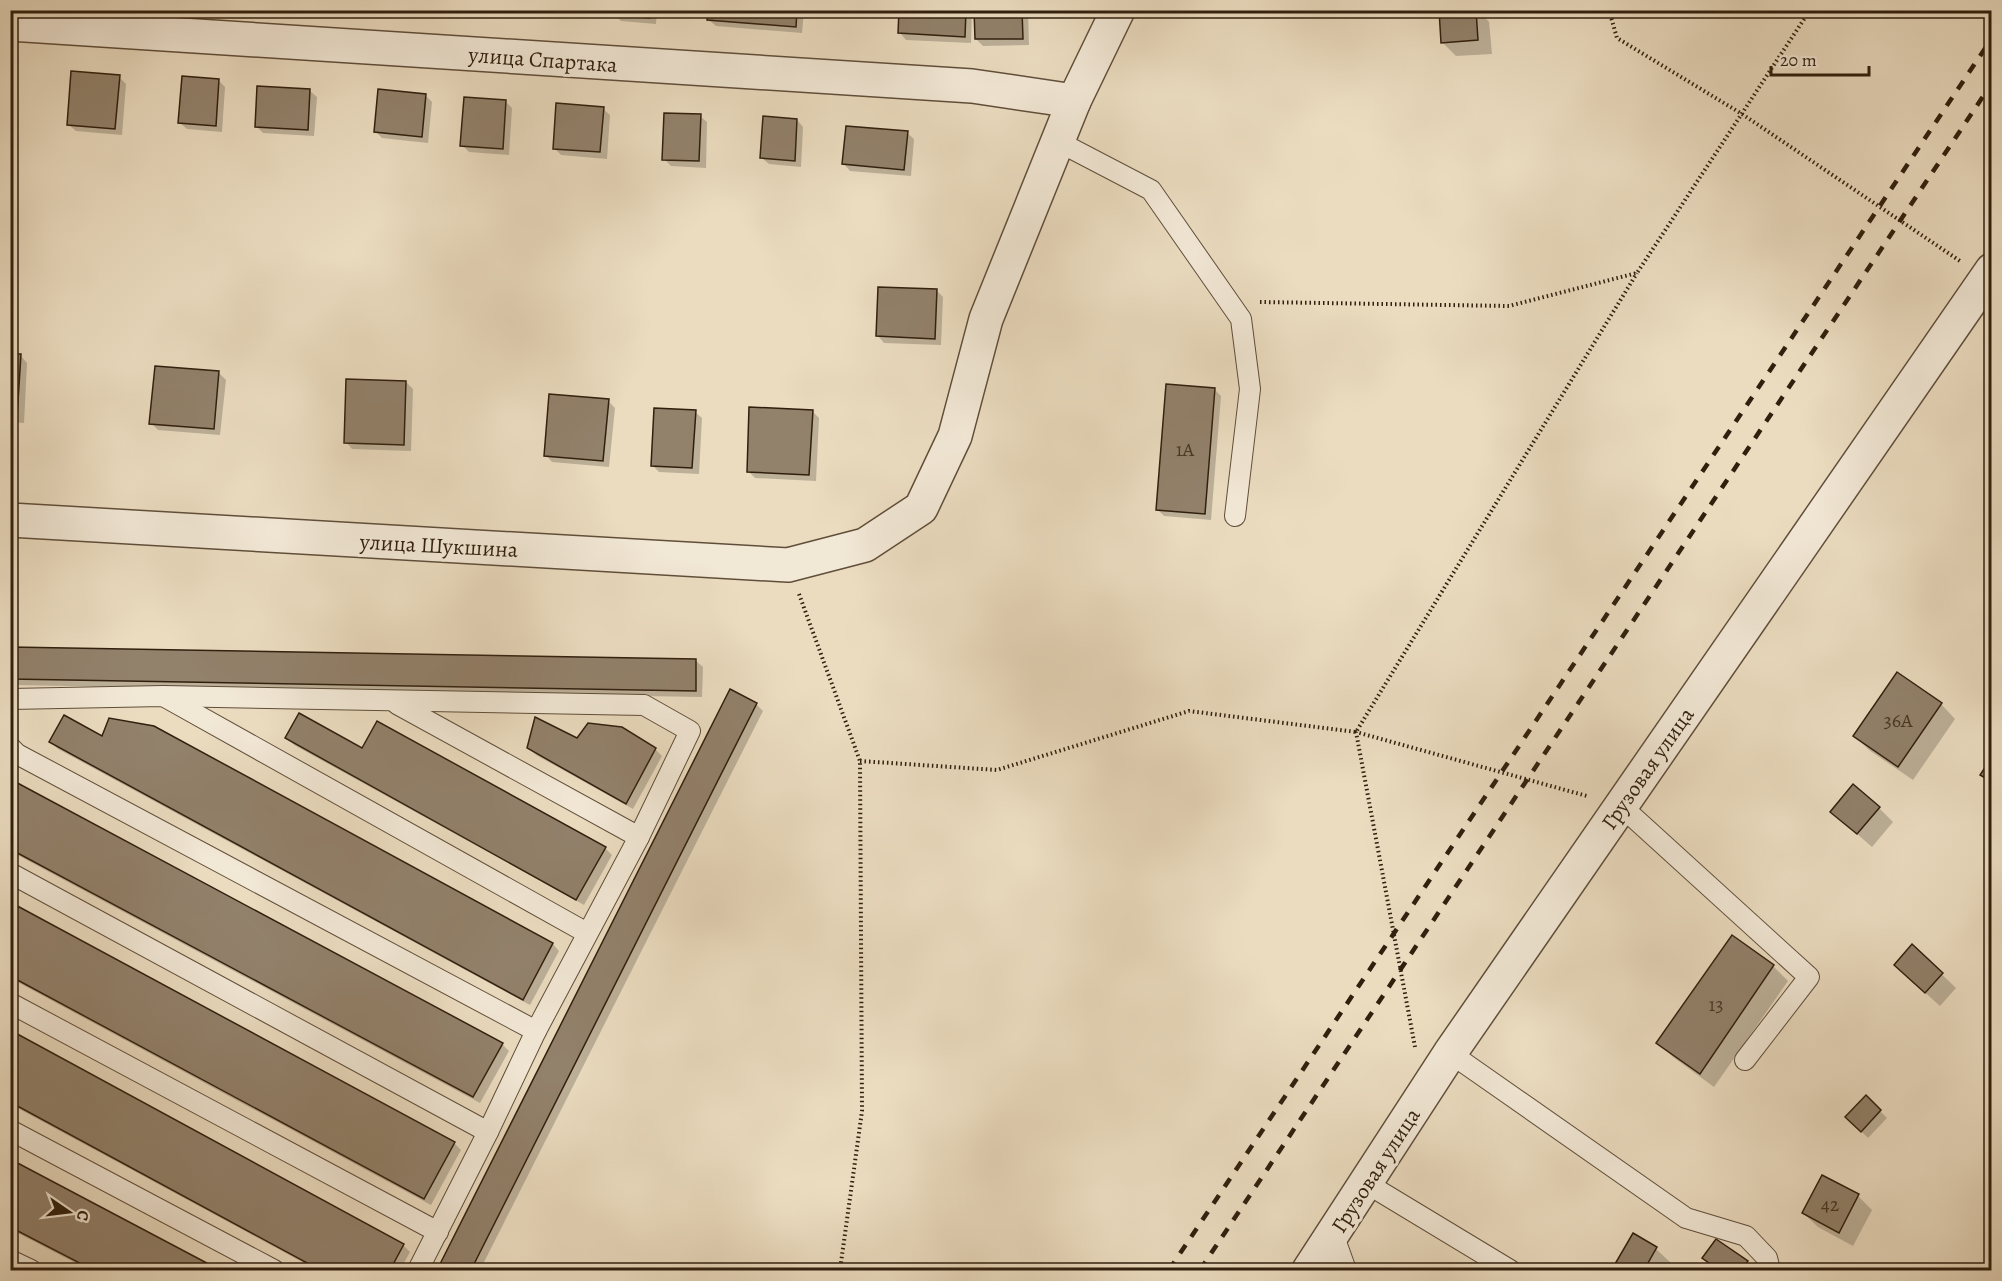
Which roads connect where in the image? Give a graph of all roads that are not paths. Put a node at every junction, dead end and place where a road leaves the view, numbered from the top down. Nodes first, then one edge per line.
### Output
1 (1118, 10) edge
2 (10, 24) edge
3 (1074, 101) junction
4 (1059, 142) junction
5 (1989, 274) edge
6 (1235, 516) dead end
7 (10, 520) edge
8 (163, 696) junction
9 (10, 699) edge
10 (393, 702) junction
11 (10, 747) edge
12 (1621, 806) junction
13 (639, 837) junction
14 (10, 873) edge
15 (587, 933) junction
16 (10, 1003) edge
17 (536, 1031) junction
18 (1450, 1053) junction
19 (1745, 1060) dead end
20 (10, 1130) edge
21 (488, 1132) junction
22 (1366, 1183) junction
23 (438, 1232) junction
24 (1333, 1234) junction
25 (10, 1260) edge
26 (31, 1270) edge
27 (274, 1270) edge
28 (418, 1270) edge
29 (1309, 1270) edge
30 (1346, 1270) edge
31 (1510, 1270) edge
32 (1770, 1270) edge

1 - 3 street, улица Шукшина
2 - 3 street, улица Спартака
3 - 4 street, улица Шукшина
4 - 6 lane
4 - 7 street, улица Шукшина
5 - 12 street, Грузовая улица
8 - 9 lane
8 - 10 lane
8 - 15 lane
10 - 13 lane
10 - 13 lane
11 - 17 lane
12 - 18 street, Грузовая улица
12 - 19 lane
13 - 15 lane
14 - 21 lane
15 - 17 lane
16 - 23 lane
17 - 21 lane
18 - 22 street, Грузовая улица
18 - 32 lane
20 - 27 lane
21 - 23 lane
22 - 24 street, Грузовая улица
22 - 31 lane
23 - 28 lane
24 - 29 street, Грузовая улица
24 - 30 lane
25 - 26 lane

